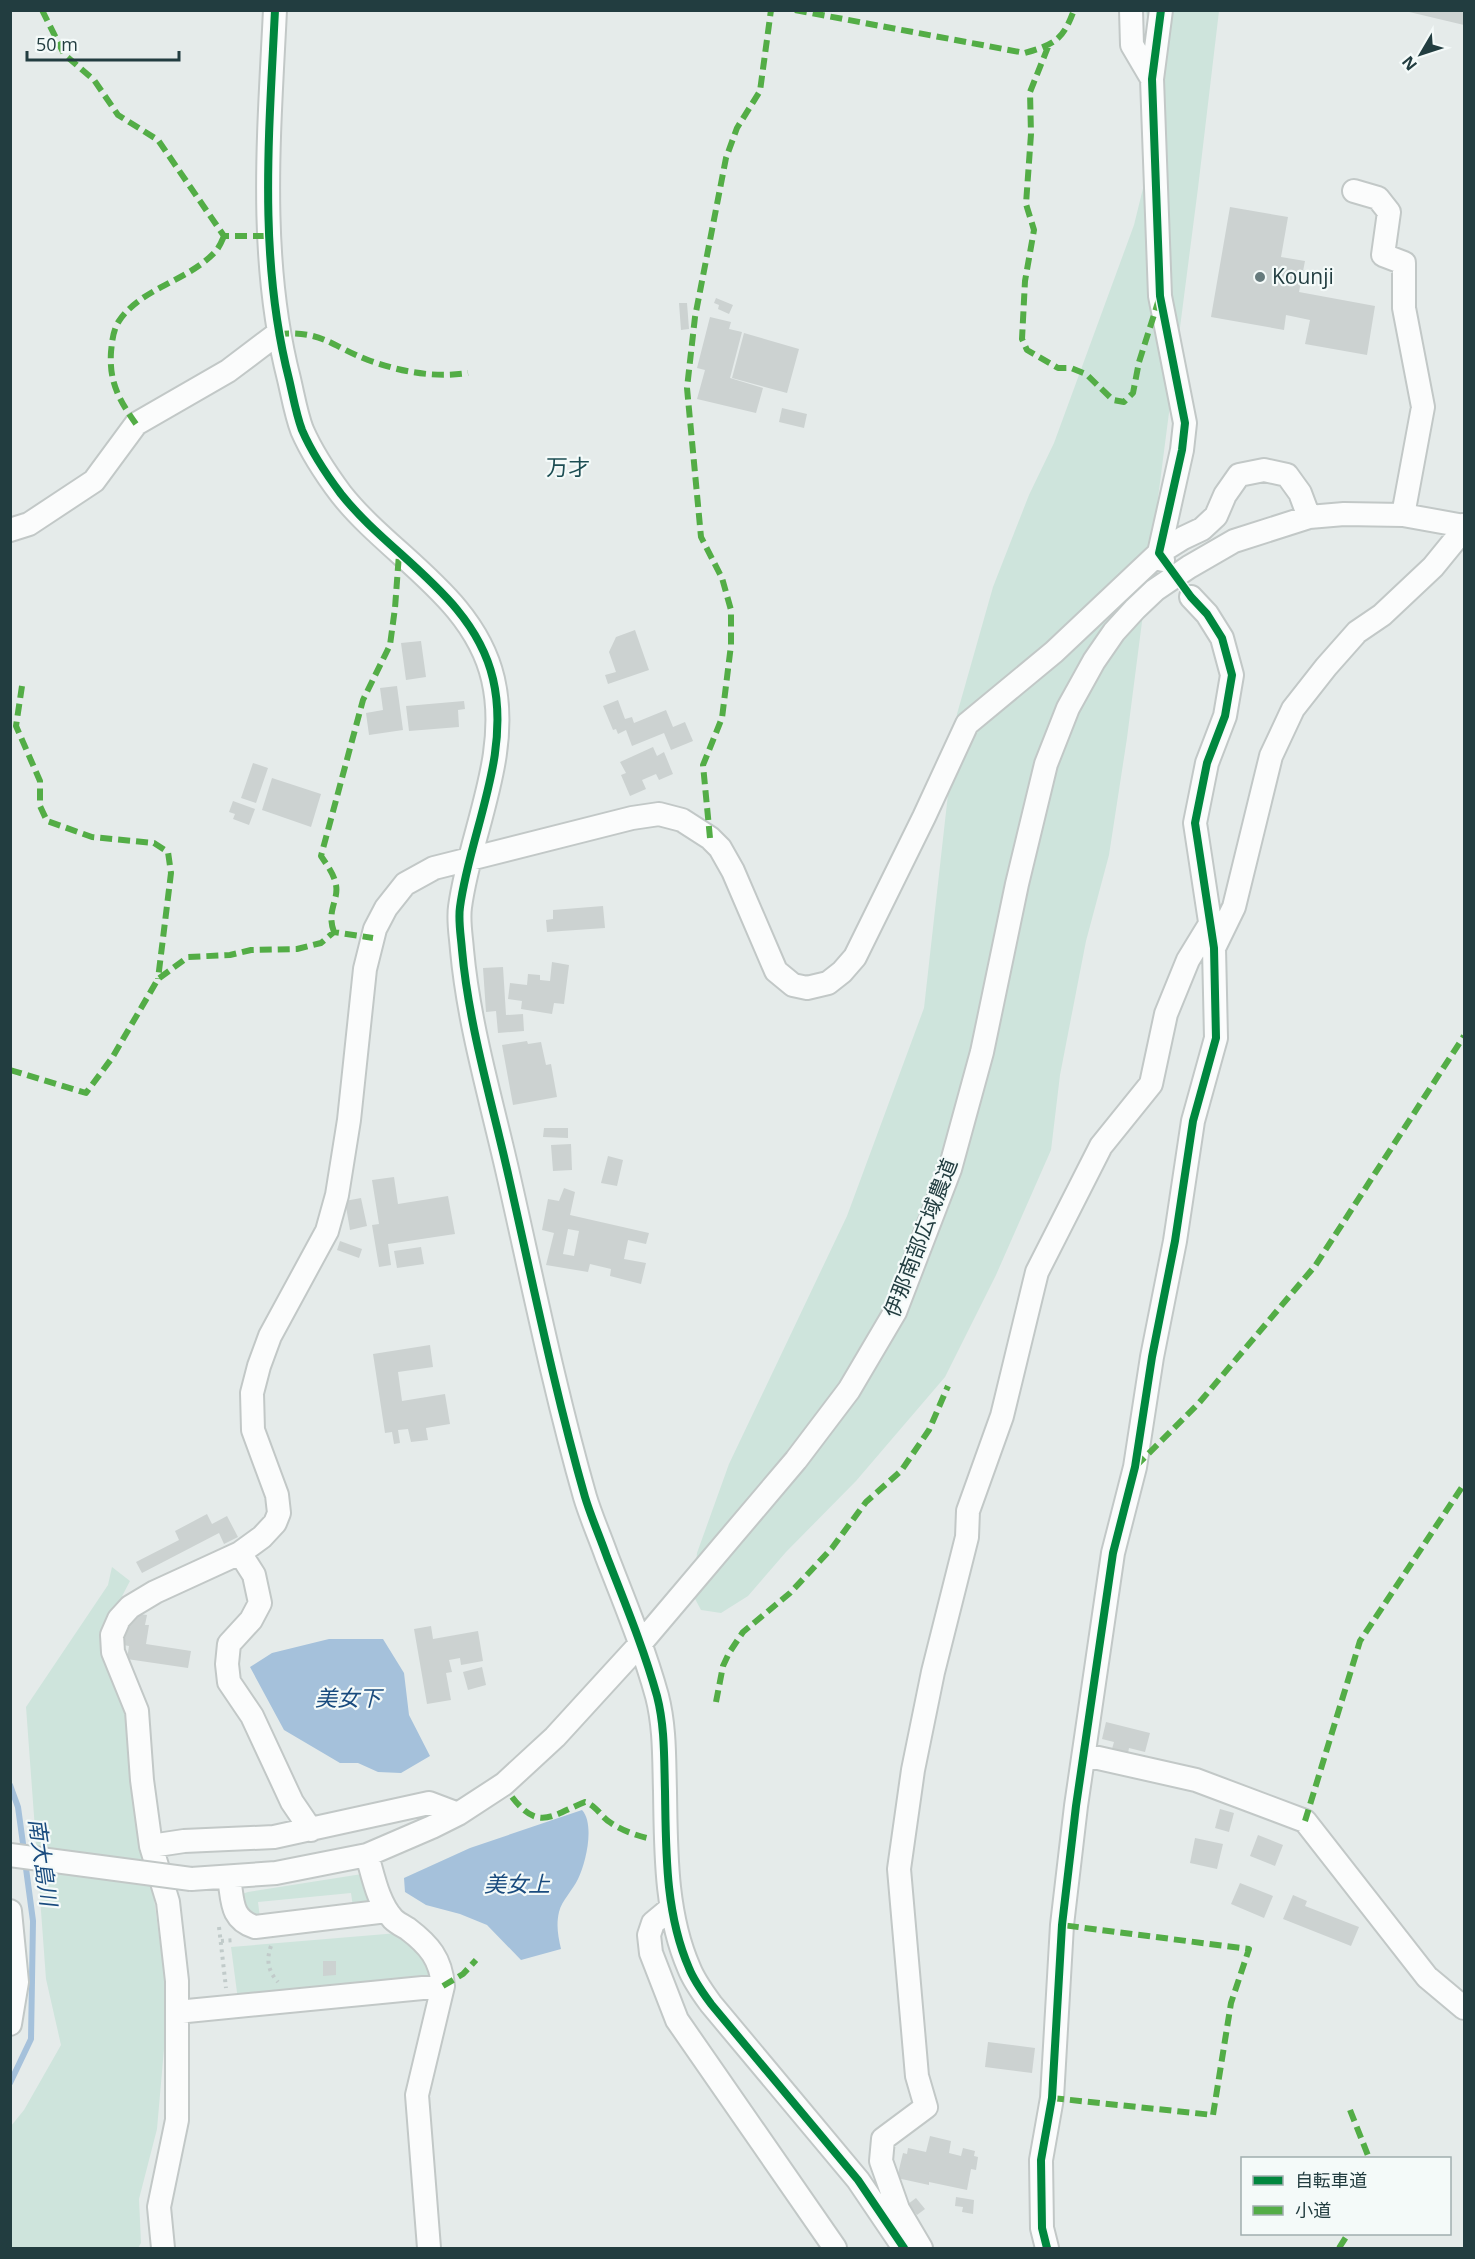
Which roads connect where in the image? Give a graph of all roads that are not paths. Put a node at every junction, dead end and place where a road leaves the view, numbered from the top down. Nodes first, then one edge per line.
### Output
1 (274, 10) edge
2 (1131, 10) edge
3 (1161, 10) edge
4 (1152, 79) junction
5 (1354, 191) dead end
6 (277, 334) junction
7 (1403, 514) junction
8 (1309, 517) junction
9 (1463, 526) edge
10 (10, 530) edge
11 (1162, 558) junction
12 (1191, 597) dead end
13 (470, 860) junction
14 (1210, 924) junction
15 (1214, 948) junction
16 (240, 1553) junction
17 (640, 1643) junction
18 (1085, 1755) junction
19 (458, 1814) junction
20 (311, 1830) junction
21 (151, 1846) junction
22 (10, 1855) edge
23 (367, 1855) junction
24 (229, 1878) junction
25 (671, 1908) junction
26 (10, 1911) edge
27 (387, 1911) junction
28 (443, 1986) junction
29 (1464, 2008) edge
30 (177, 2012) junction
31 (10, 2024) edge
32 (163, 2248) edge
33 (429, 2248) edge
34 (835, 2248) edge
35 (904, 2248) edge
36 (921, 2248) edge
37 (1047, 2248) edge

1 - 6 street
2 - 4 street
3 - 4 street
4 - 11 street
5 - 7 street
6 - 10 street
6 - 13 street
7 - 8 street, 伊那南部広域農道
7 - 9 street, 伊那南部広域農道
8 - 11 street
8 - 17 street, 伊那南部広域農道
9 - 15 street
11 - 13 street
12 - 14 street
13 - 16 street
13 - 17 street
14 - 15 street
14 - 36 street
15 - 18 street
16 - 20 street
16 - 21 street
17 - 19 street, 伊那南部広域農道
17 - 25 street
18 - 29 street
18 - 37 street
19 - 20 street
19 - 23 street, 伊那南部広域農道
20 - 21 street
21 - 30 street
22 - 24 street, 伊那南部広域農道, bridge
23 - 24 street, 伊那南部広域農道
23 - 27 street
24 - 27 street
25 - 34 street
25 - 35 street
26 - 31 street
27 - 28 street
28 - 30 street
28 - 33 street
30 - 32 street

